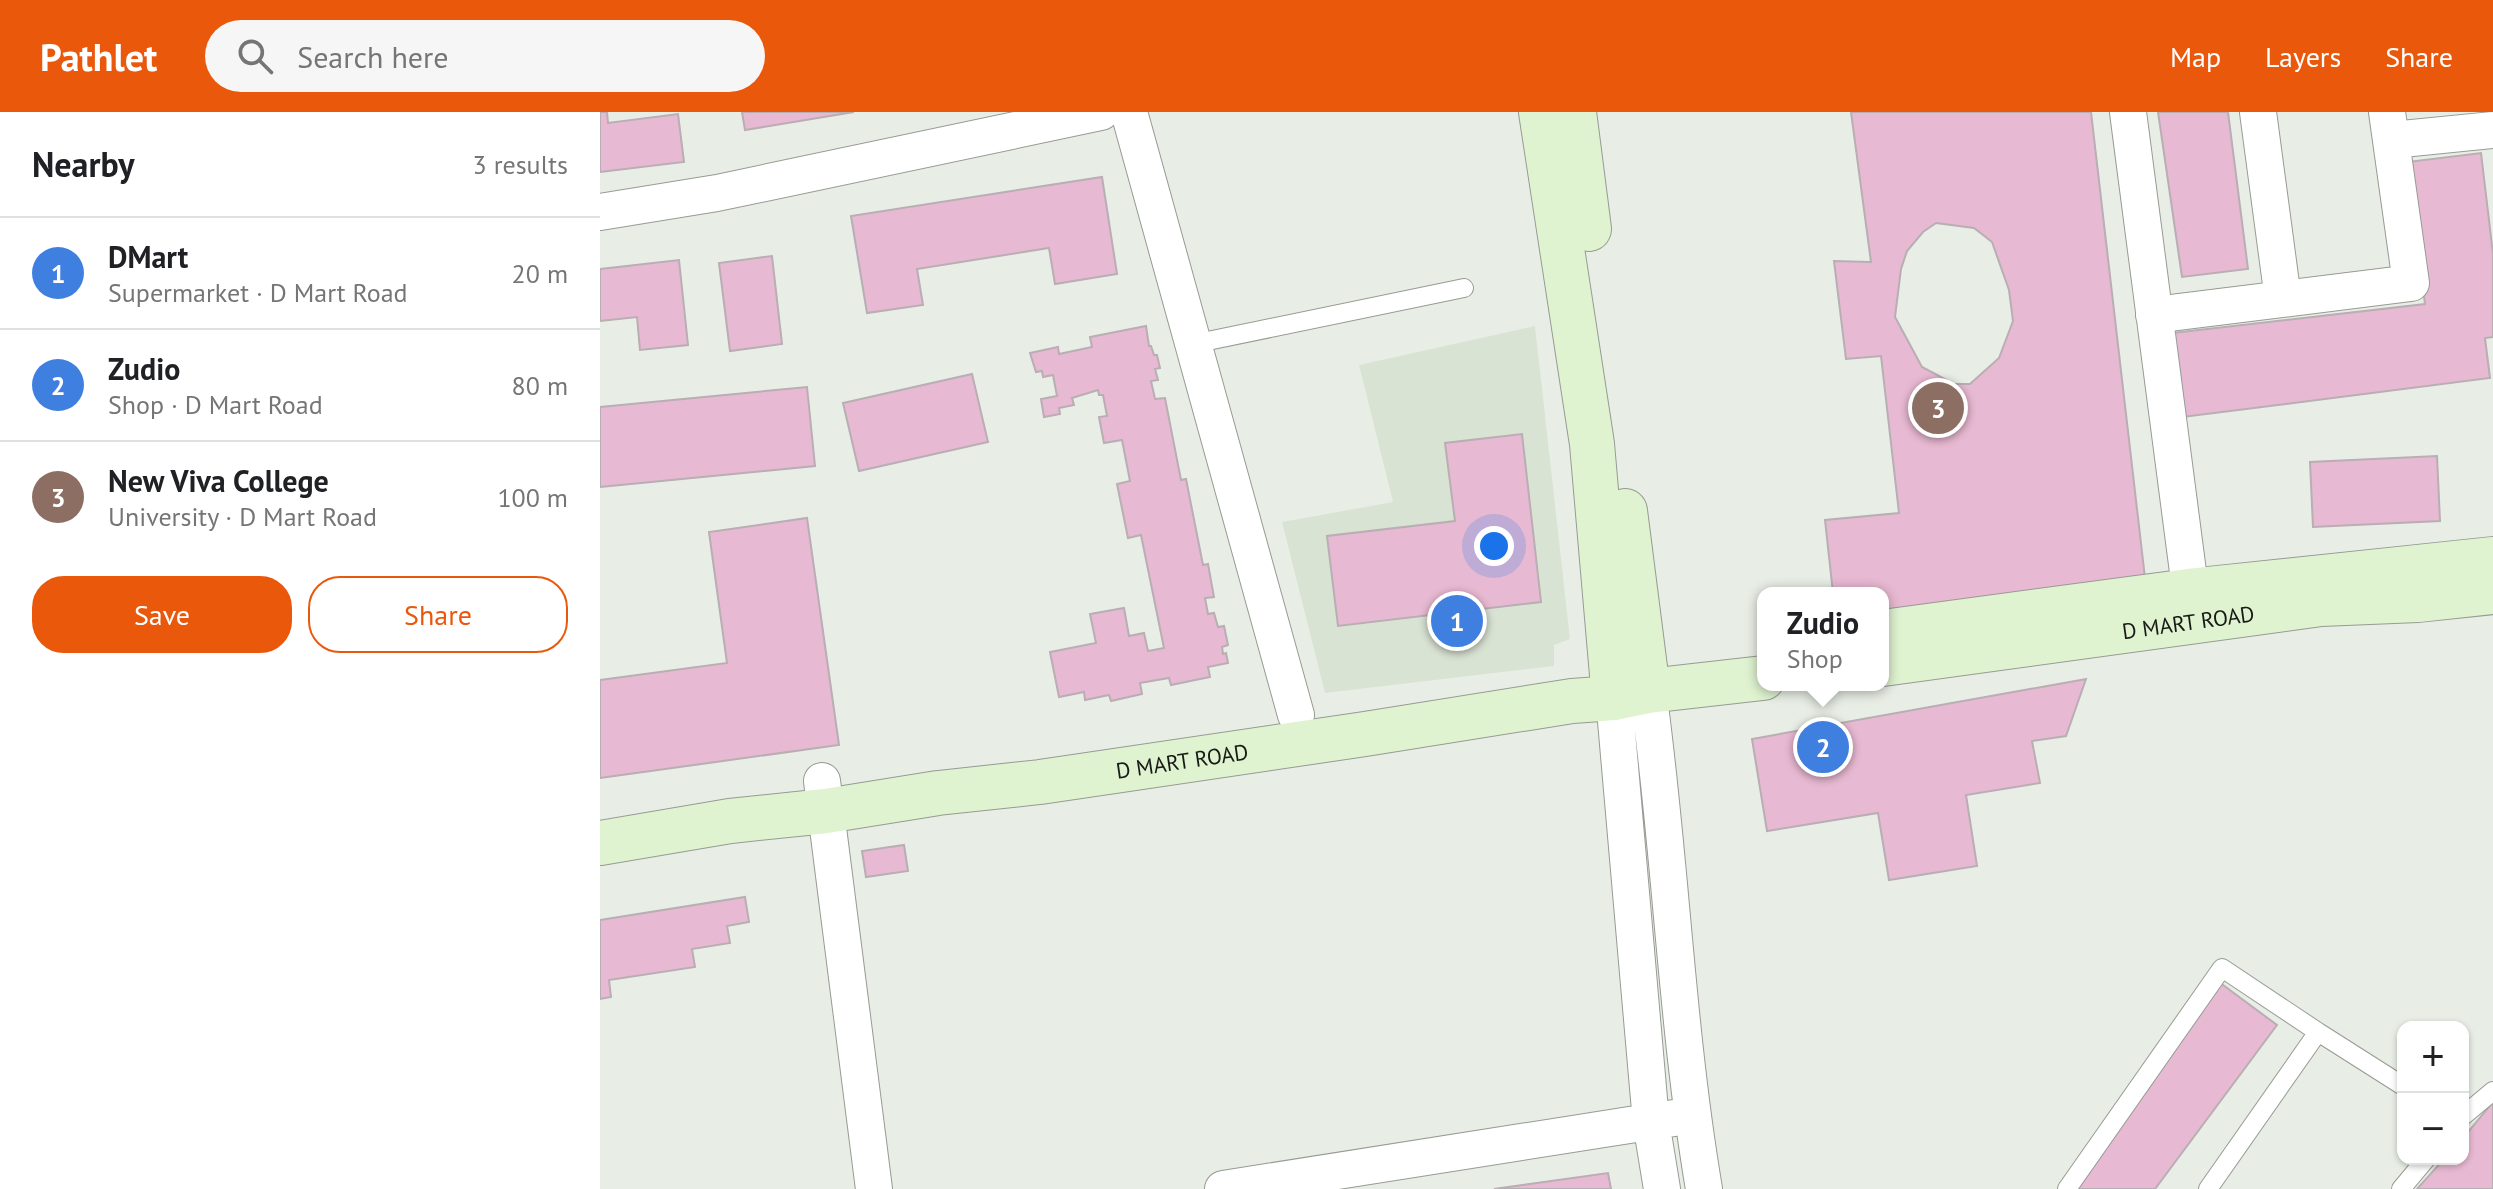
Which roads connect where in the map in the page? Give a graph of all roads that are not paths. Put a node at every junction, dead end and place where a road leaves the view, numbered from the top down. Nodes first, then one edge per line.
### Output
1 (1101, 112) edge
2 (1129, 112) edge
3 (1541, 112) edge
4 (1574, 112) edge
5 (2128, 112) edge
6 (2258, 112) edge
7 (2390, 126) edge
8 (952, 127) edge
9 (2493, 130) edge
10 (600, 212) edge
11 (1464, 288) dead end
12 (2283, 299) junction
13 (2154, 315) junction
14 (1193, 344) junction
15 (1601, 421) junction
16 (2493, 559) edge
17 (2493, 592) edge
18 (2192, 606) junction
19 (1889, 631) edge
20 (1757, 650) edge
21 (1889, 663) edge
22 (1757, 678) edge
23 (1629, 681) junction
24 (1296, 715) junction
25 (824, 796) junction
26 (600, 814) edge
27 (600, 843) edge
28 (2318, 1032) junction
29 (2397, 1082) edge
30 (2493, 1091) edge
31 (2469, 1111) edge
32 (1692, 1115) junction
33 (1651, 1122) junction
34 (2421, 1165) edge
35 (874, 1189) edge
36 (1223, 1189) edge
37 (1662, 1189) edge
38 (1704, 1189) edge
39 (2067, 1189) edge
40 (2208, 1189) edge
41 (2401, 1189) edge

1 - 8 street
2 - 14 street
3 - 15 street
4 - 15 street
5 - 13 street
6 - 12 street
7 - 9 street
7 - 12 street
8 - 10 street
11 - 14 lane
12 - 13 street
13 - 18 street
14 - 24 street
15 - 23 street
16 - 18 street, D MART ROAD
17 - 18 street, D MART ROAD
18 - 19 street, D MART ROAD
18 - 21 street, D MART ROAD
20 - 23 street, D MART ROAD
22 - 23 street, D MART ROAD
23 - 24 street, D MART ROAD
23 - 25 street, D MART ROAD
23 - 32 street
23 - 33 street
24 - 25 street, D MART ROAD
25 - 26 street, D MART ROAD
25 - 27 street, D MART ROAD
25 - 35 street
28 - 29 lane
28 - 39 lane
28 - 40 lane
30 - 31 lane
32 - 33 street
32 - 38 street
33 - 36 street
33 - 37 street
34 - 41 lane

